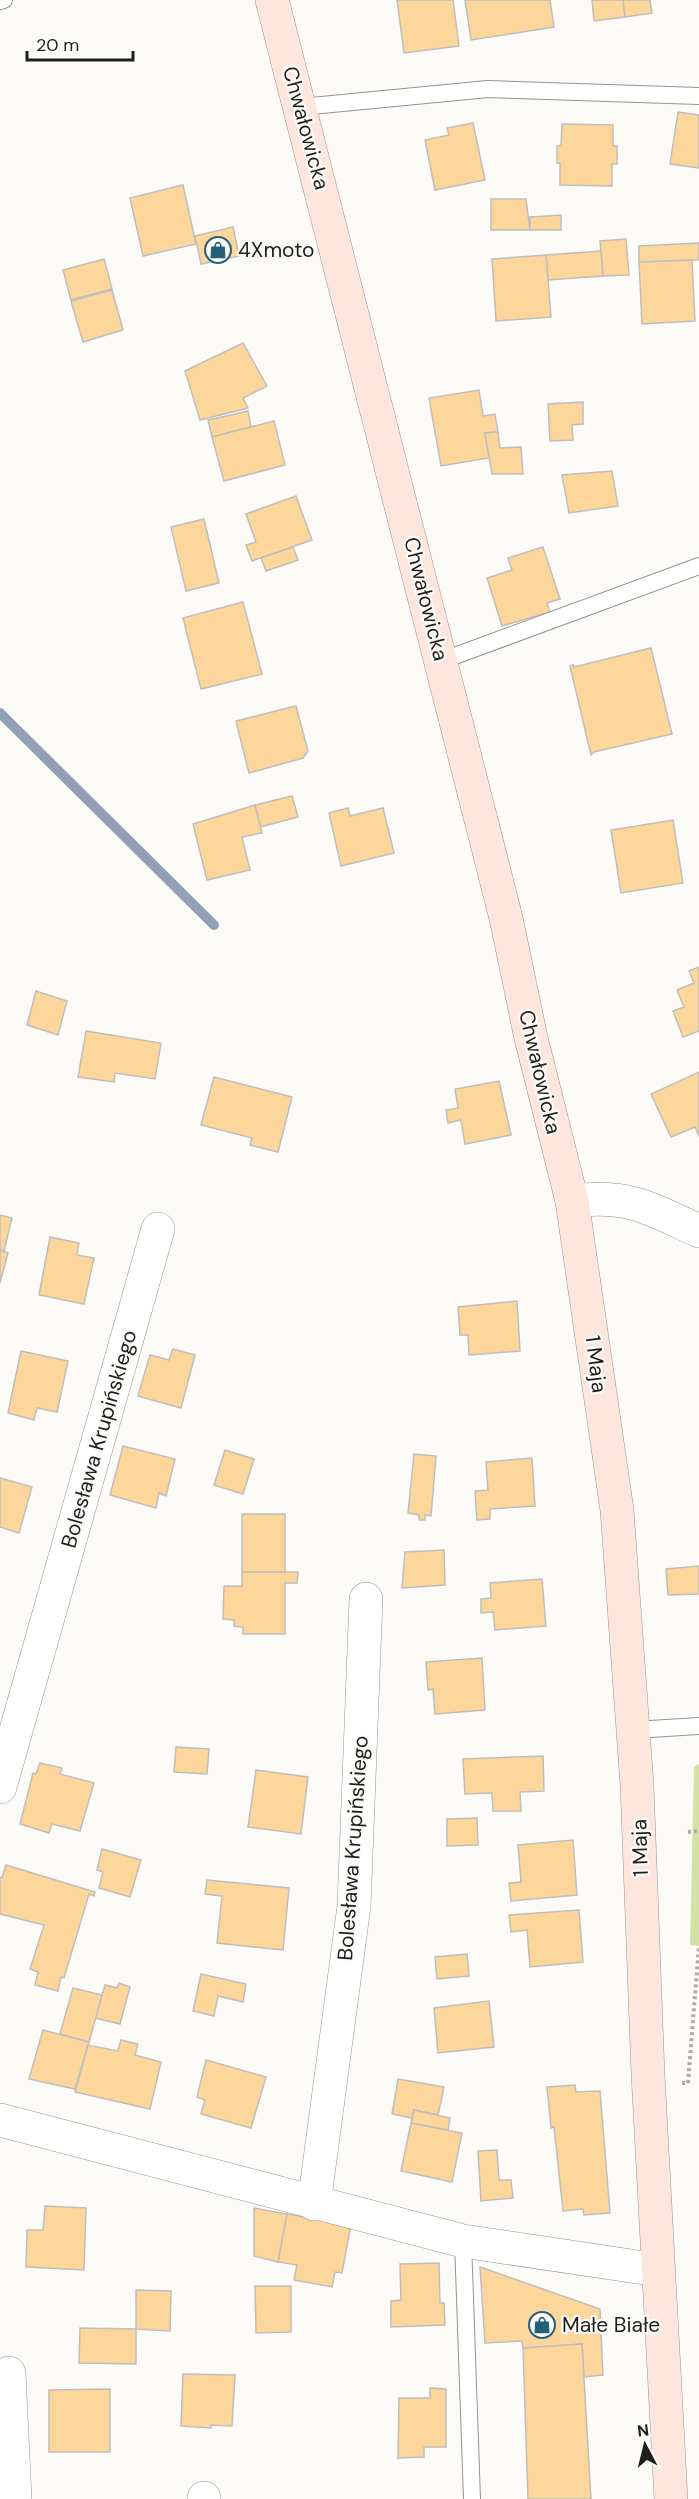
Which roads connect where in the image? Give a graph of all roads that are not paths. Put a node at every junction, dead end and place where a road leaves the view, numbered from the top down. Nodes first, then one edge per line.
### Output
1 (273, 0) edge
2 (699, 96) edge
3 (301, 107) junction
4 (699, 566) edge
5 (441, 661) junction
6 (572, 1201) junction
7 (158, 1229) dead end
8 (699, 1230) edge
9 (366, 1599) dead end
10 (699, 1726) edge
11 (634, 1730) junction
12 (0, 1787) edge
13 (0, 2120) edge
14 (314, 2204) junction
15 (463, 2241) junction
16 (658, 2270) junction
17 (9, 2373) dead end
18 (15, 2499) edge
19 (472, 2499) edge
20 (671, 2499) edge

1 - 3 main road, Chwałowicka
2 - 3 lane
3 - 5 main road, Chwałowicka
4 - 5 lane
5 - 6 main road, Chwałowicka
6 - 8 street
6 - 11 main road, 1 Maja
7 - 12 street, Bolesława Krupińskiego
9 - 14 street, Bolesława Krupińskiego
10 - 11 lane
11 - 16 main road, 1 Maja
13 - 14 street
14 - 15 street
15 - 16 street
15 - 19 lane
16 - 20 main road, 1 Maja
17 - 18 street

